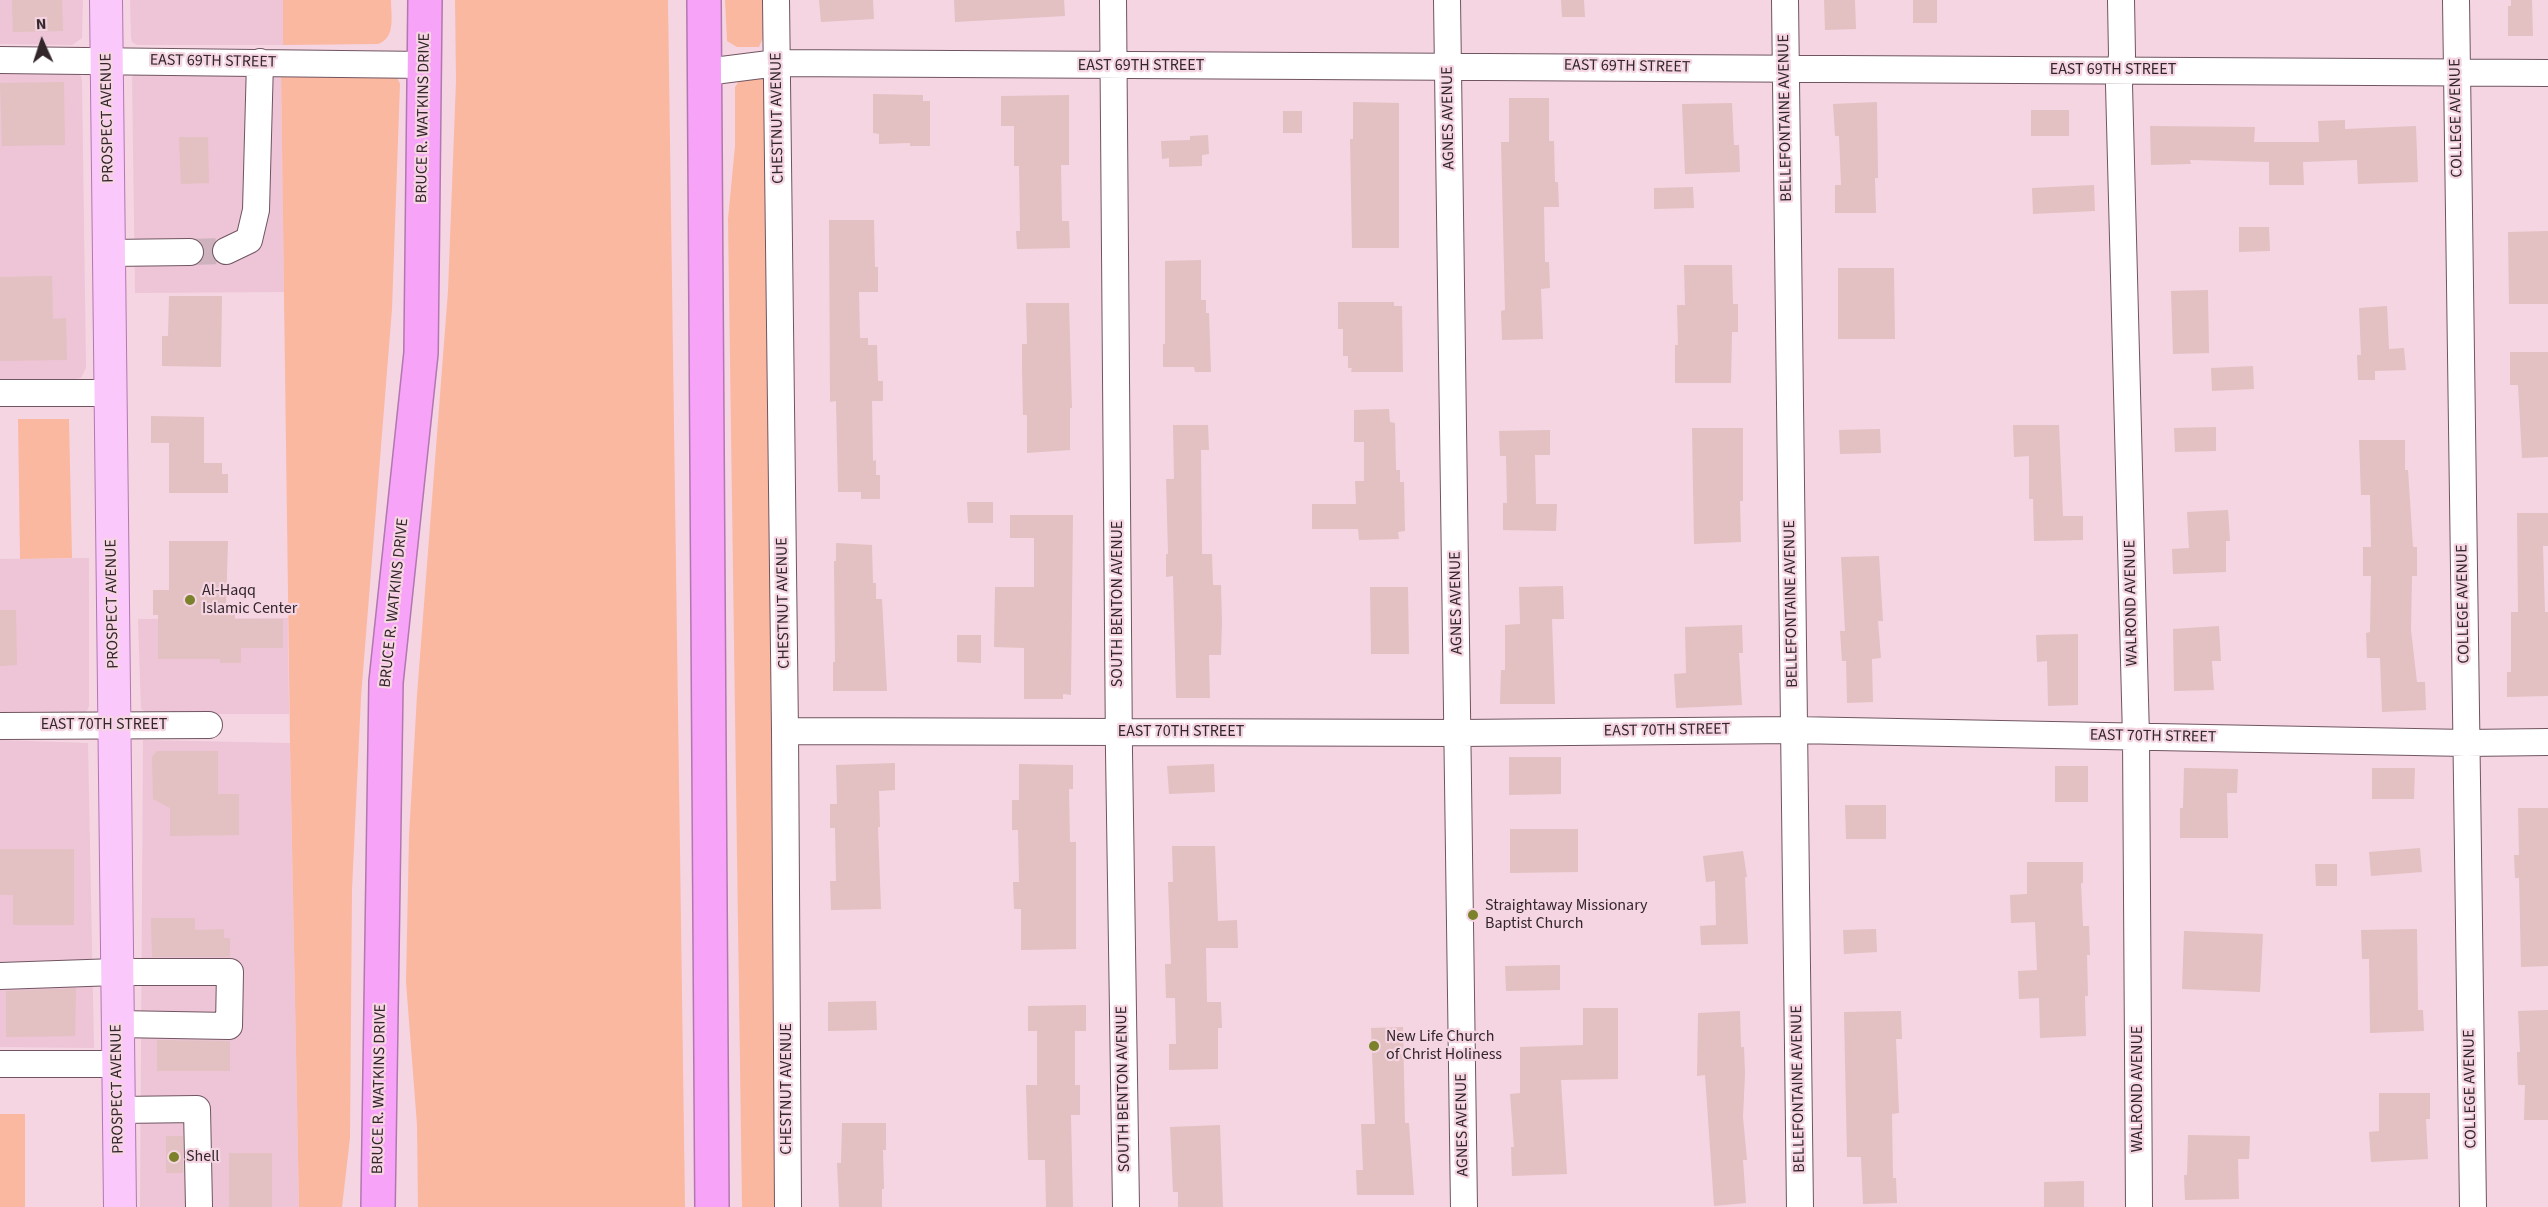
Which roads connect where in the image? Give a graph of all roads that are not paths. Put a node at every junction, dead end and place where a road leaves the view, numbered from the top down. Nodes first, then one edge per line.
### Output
1 (106, 0) edge
2 (425, 0) edge
3 (704, 0) edge
4 (776, 0) edge
5 (1113, 0) edge
6 (1447, 0) edge
7 (1785, 0) edge
8 (2121, 0) edge
9 (2456, 0) edge
10 (0, 60) edge
11 (107, 61) junction
12 (260, 63) junction
13 (777, 63) junction
14 (426, 64) junction
15 (1114, 66) junction
16 (1448, 66) junction
17 (1786, 69) junction
18 (2120, 70) junction
19 (706, 72) junction
20 (2457, 72) junction
21 (2548, 73) edge
22 (226, 251) tunnel mouth
23 (190, 252) tunnel mouth
24 (109, 253) junction
25 (0, 393) edge
26 (111, 393) junction
27 (209, 725) dead end
28 (0, 726) edge
29 (114, 726) junction
30 (1794, 730) junction
31 (785, 731) junction
32 (1119, 732) junction
33 (1459, 734) junction
34 (2136, 737) junction
35 (2548, 742) edge
36 (2466, 743) junction
37 (116, 972) junction
38 (0, 976) edge
39 (117, 1024) junction
40 (0, 1064) edge
41 (118, 1064) junction
42 (119, 1110) junction
43 (120, 1207) edge
44 (199, 1207) edge
45 (378, 1207) edge
46 (712, 1207) edge
47 (788, 1207) edge
48 (1126, 1207) edge
49 (1464, 1207) edge
50 (1800, 1207) edge
51 (2139, 1207) edge
52 (2473, 1207) edge

1 - 11 main road, PROSPECT AVENUE
2 - 14 highway, BRUCE R. WATKINS DRIVE
3 - 19 highway
4 - 13 street, CHESTNUT AVENUE
5 - 15 street, SOUTH BENTON AVENUE
6 - 16 street, AGNES AVENUE
7 - 17 street, BELLEFONTAINE AVENUE
8 - 18 street, WALROND AVENUE
9 - 20 street, COLLEGE AVENUE
10 - 11 street, EAST 69TH STREET
11 - 12 street, EAST 69TH STREET
11 - 24 main road, PROSPECT AVENUE
12 - 14 street, EAST 69TH STREET
12 - 22 street
13 - 15 street, EAST 69TH STREET
13 - 19 street, EAST 69TH STREET
13 - 31 street, CHESTNUT AVENUE
14 - 45 highway, BRUCE R. WATKINS DRIVE
15 - 16 street, EAST 69TH STREET
15 - 32 street, SOUTH BENTON AVENUE
16 - 17 street, EAST 69TH STREET
16 - 33 street, AGNES AVENUE
17 - 18 street, EAST 69TH STREET
17 - 30 street, BELLEFONTAINE AVENUE
18 - 20 street, EAST 69TH STREET
18 - 34 street, WALROND AVENUE
19 - 46 highway
20 - 21 street, EAST 69TH STREET
20 - 36 street, COLLEGE AVENUE
23 - 24 street
24 - 26 main road, PROSPECT AVENUE
25 - 26 street
26 - 29 main road, PROSPECT AVENUE
27 - 29 street, EAST 70TH STREET
28 - 29 street, EAST 70TH STREET
29 - 37 main road, PROSPECT AVENUE
30 - 33 street, EAST 70TH STREET
30 - 34 street, EAST 70TH STREET
30 - 50 street, BELLEFONTAINE AVENUE
31 - 32 street, EAST 70TH STREET
31 - 47 street, CHESTNUT AVENUE
32 - 33 street, EAST 70TH STREET
32 - 48 street, SOUTH BENTON AVENUE
33 - 49 street, AGNES AVENUE
34 - 36 street, EAST 70TH STREET
34 - 51 street, WALROND AVENUE
35 - 36 street, EAST 70TH STREET
36 - 52 street, COLLEGE AVENUE
37 - 38 street
37 - 39 main road, PROSPECT AVENUE
37 - 39 street
39 - 41 main road, PROSPECT AVENUE
40 - 41 street
41 - 42 main road, PROSPECT AVENUE
42 - 43 main road, PROSPECT AVENUE
42 - 44 street

